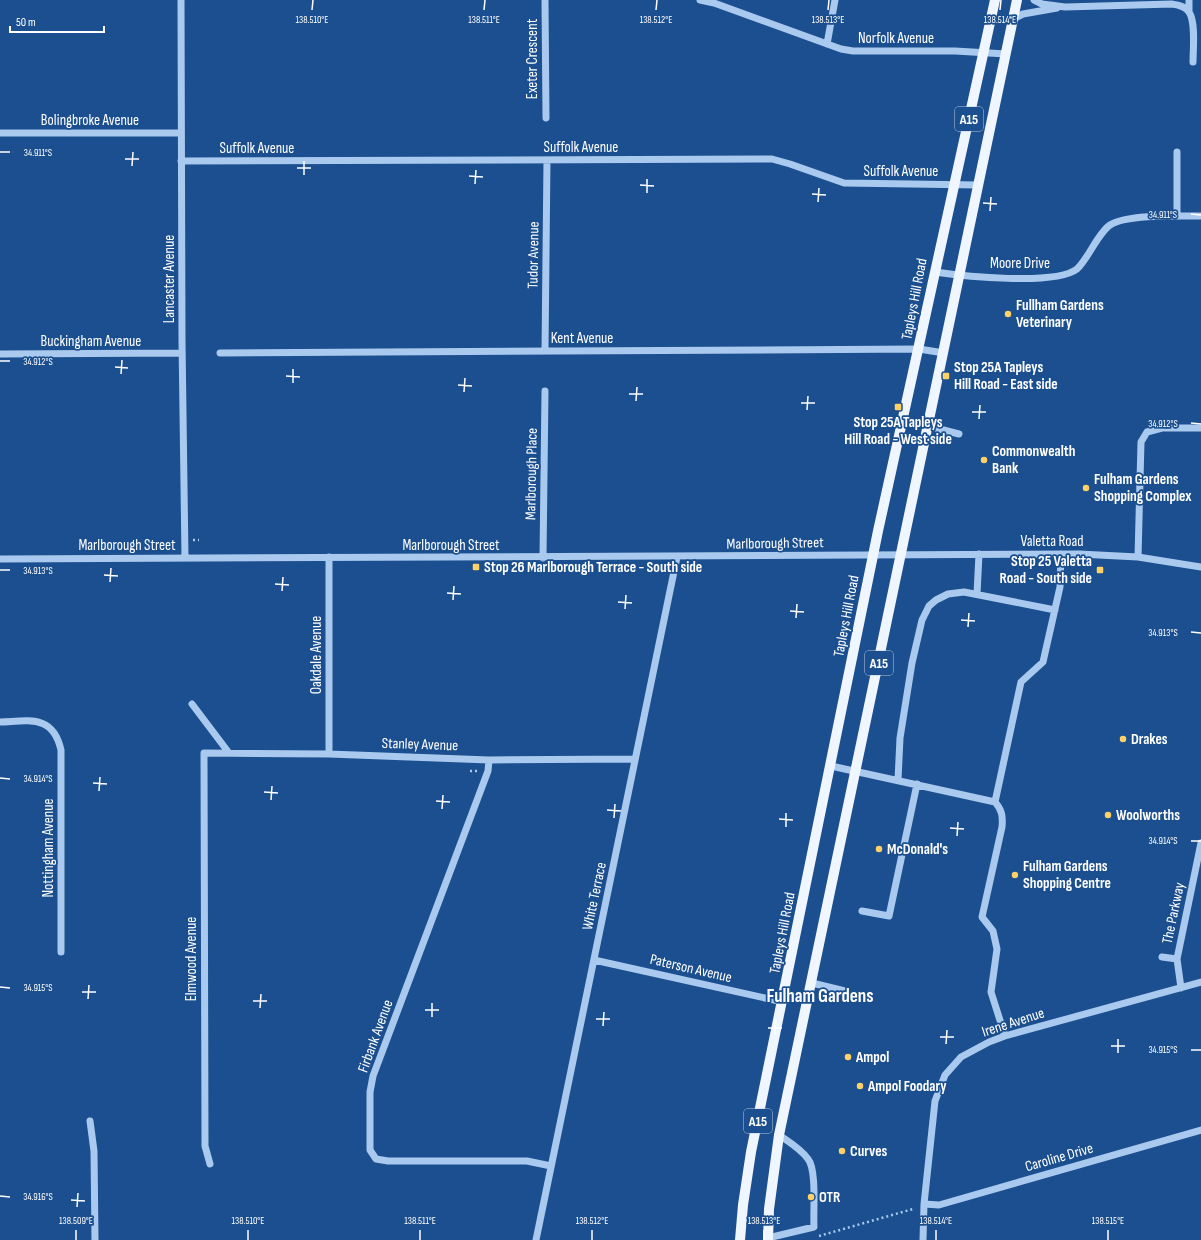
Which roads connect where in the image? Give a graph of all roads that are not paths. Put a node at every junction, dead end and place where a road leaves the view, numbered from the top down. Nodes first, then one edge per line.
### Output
1 (181, 0) edge
2 (545, 0) edge
3 (700, 0) edge
4 (835, 0) edge
5 (995, 0) edge
6 (1017, 0) edge
7 (1034, 0) edge
8 (1189, 0) edge
9 (1065, 7) junction
10 (1189, 11) junction
11 (1013, 19) junction
12 (827, 44) junction
13 (984, 53) junction
14 (1006, 54) junction
15 (1193, 62) dead end
16 (546, 118) dead end
17 (0, 133) edge
18 (180, 133) junction
19 (1177, 152) dead end
20 (547, 160) junction
21 (181, 161) junction
22 (954, 184) junction
23 (978, 185) junction
24 (1177, 216) junction
25 (1201, 216) edge
26 (934, 272) junction
27 (959, 276) junction
28 (920, 349) junction
29 (545, 351) junction
30 (182, 353) junction
31 (220, 353) dead end
32 (944, 353) junction
33 (0, 354) edge
34 (545, 391) dead end
35 (928, 426) junction
36 (1201, 428) edge
37 (959, 434) dead end
38 (874, 554) junction
39 (902, 554) junction
40 (979, 554) junction
41 (1061, 554) junction
42 (329, 557) junction
43 (677, 557) junction
44 (1138, 557) junction
45 (185, 558) junction
46 (543, 558) junction
47 (0, 559) edge
48 (1201, 567) edge
49 (977, 594) junction
50 (1055, 610) junction
51 (192, 704) dead end
52 (0, 722) edge
53 (204, 753) joint
54 (229, 753) junction
55 (328, 754) junction
56 (635, 759) junction
57 (489, 760) junction
58 (831, 766) junction
59 (857, 771) junction
60 (898, 780) junction
61 (917, 784) junction
62 (995, 802) junction
63 (1201, 843) edge
64 (862, 910) dead end
65 (61, 952) dead end
66 (1162, 957) dead end
67 (1177, 959) junction
68 (594, 960) junction
69 (1201, 982) edge
70 (812, 983) junction
71 (1181, 988) junction
72 (845, 991) dead end
73 (783, 1002) junction
74 (1005, 1036) junction
75 (90, 1121) dead end
76 (1201, 1130) edge
77 (779, 1135) junction
78 (210, 1164) dead end
79 (551, 1166) junction
80 (924, 1204) junction
81 (768, 1239) edge
82 (95, 1240) edge
83 (536, 1240) edge
84 (740, 1240) edge
85 (923, 1240) edge

1 - 18 street, Lancaster Avenue
2 - 16 street, Exeter Crescent
3 - 12 street, Norfolk Avenue
4 - 12 street
5 - 13 main road, Tapleys Hill Road / A15
6 - 11 main road, A15
7 - 9 street
8 - 10 street
9 - 10 street
9 - 11 street
10 - 15 street
11 - 14 main road, A15
12 - 13 street, Norfolk Avenue
13 - 14 street, Norfolk Avenue
13 - 22 main road, Tapleys Hill Road / A15
14 - 23 main road, A15
17 - 18 street, Bolingbroke Avenue
18 - 21 street, Lancaster Avenue
19 - 24 street
20 - 21 street, Suffolk Avenue
20 - 22 street, Suffolk Avenue
20 - 29 street, Tudor Avenue
21 - 30 street, Lancaster Avenue
22 - 23 street, Suffolk Avenue
22 - 26 main road, Tapleys Hill Road / A15
23 - 27 main road, A15
24 - 25 street, Moore Drive
24 - 27 street, Moore Drive
26 - 27 street, Moore Drive
26 - 28 main road, Tapleys Hill Road / A15
27 - 32 main road, A15
28 - 29 street, Kent Avenue
28 - 32 street, Kent Avenue
28 - 38 main road, Tapleys Hill Road / A15
29 - 31 street, Kent Avenue
30 - 33 street, Buckingham Avenue
30 - 45 street, Lancaster Avenue
32 - 35 main road, A15
34 - 46 street, Marlborough Place
35 - 37 street
35 - 39 main road, A15
36 - 44 street
38 - 39 street, Marlborough Street
38 - 43 street, Marlborough Street
38 - 58 main road, Tapleys Hill Road / A15
39 - 40 street, Valetta Road
39 - 59 main road, A15
40 - 41 street, Valetta Road
40 - 49 street
41 - 44 street, Valetta Road
41 - 50 street
42 - 45 street, Marlborough Street
42 - 46 street, Marlborough Street
42 - 55 street, Oakdale Avenue
43 - 46 street, Marlborough Street
43 - 56 street, White Terrace
44 - 48 street, Valetta Road
45 - 47 street, Marlborough Street
49 - 50 street
49 - 60 street
50 - 62 street
51 - 54 street
52 - 65 street, Nottingham Avenue
53 - 54 street, Stanley Avenue
53 - 78 street, Elmwood Avenue
54 - 55 street, Stanley Avenue
55 - 57 street, Stanley Avenue
56 - 57 street, Stanley Avenue
56 - 68 street, White Terrace
57 - 79 street, Firbank Avenue
58 - 59 street
58 - 73 main road, Tapleys Hill Road / A15
59 - 60 street
59 - 70 main road, A15
60 - 61 street
61 - 62 street
61 - 64 street
62 - 74 street
63 - 67 street, The Parkway
66 - 67 street
67 - 71 street, The Parkway
68 - 73 street, Paterson Avenue
68 - 79 street, White Terrace
69 - 71 street, Irene Avenue
70 - 72 street
70 - 77 main road, A15
71 - 74 street, Irene Avenue
73 - 84 main road, Tapleys Hill Road / A15
74 - 80 street, Irene Avenue
75 - 82 street
76 - 80 street, Caroline Drive
77 - 81 main road, A15
77 - 81 street
79 - 83 street, White Terrace
80 - 85 street, Irene Avenue

